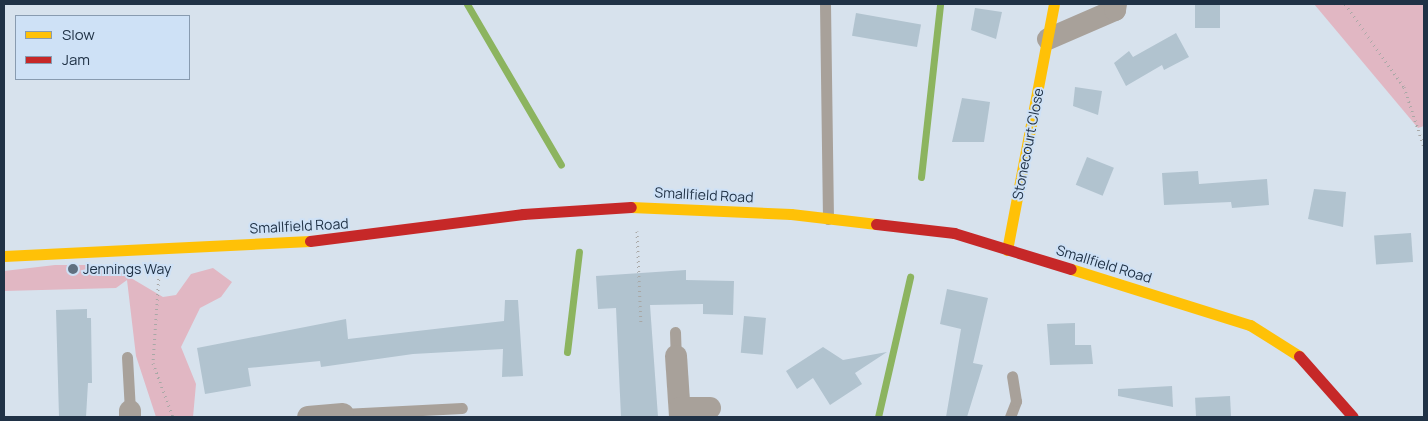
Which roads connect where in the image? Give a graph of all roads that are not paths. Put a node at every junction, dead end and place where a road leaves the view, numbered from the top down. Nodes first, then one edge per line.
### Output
1 (825, 4) edge
2 (1054, 4) edge
3 (1116, 4) edge
4 (1048, 39) junction
5 (828, 219) junction
6 (1008, 250) junction
7 (4, 256) edge
8 (675, 332) dead end
9 (676, 356) joint
10 (128, 357) dead end
11 (1012, 376) dead end
12 (462, 408) dead end
13 (710, 408) dead end
14 (680, 413) edge
15 (130, 414) edge
16 (343, 414) joint
17 (308, 417) edge
18 (1010, 417) edge
19 (1353, 417) edge

1 - 5 lane
2 - 4 street, Stonecourt Close
3 - 4 street
4 - 6 street, Stonecourt Close
5 - 6 street, Smallfield Road
5 - 7 street, Smallfield Road
6 - 19 street, Smallfield Road
8 - 9 lane
9 - 14 street
10 - 15 lane
11 - 18 lane
12 - 16 lane
13 - 14 street
16 - 17 street

